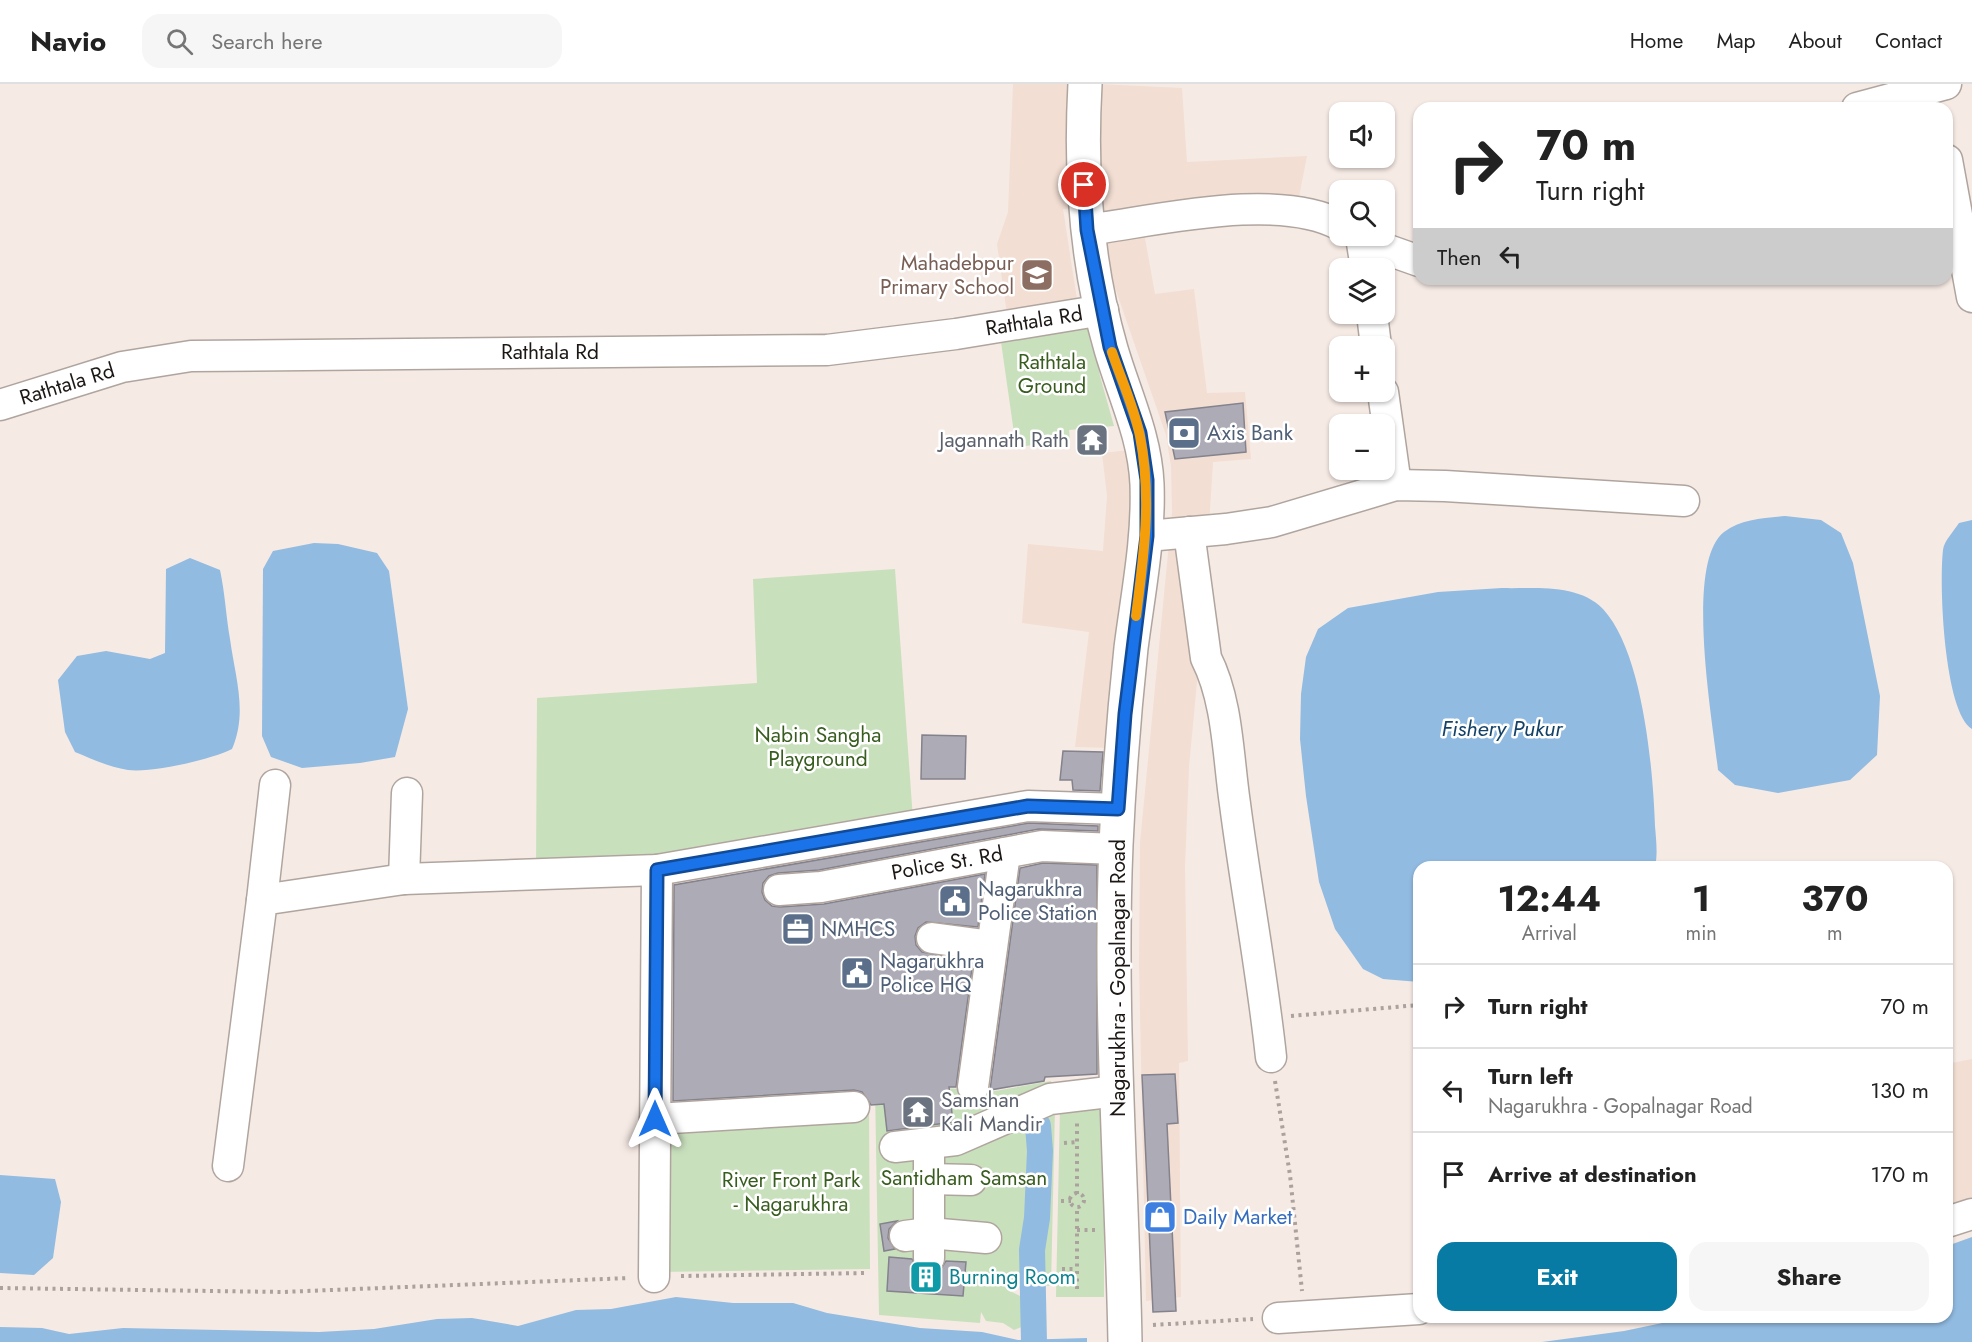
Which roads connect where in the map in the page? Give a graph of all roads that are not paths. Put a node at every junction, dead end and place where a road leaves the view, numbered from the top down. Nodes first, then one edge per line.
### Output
1 (1085, 84) edge
2 (1939, 93) edge
3 (1890, 102) edge
4 (1953, 193) edge
5 (1329, 222) edge
6 (1087, 230) junction
7 (1379, 246) edge
8 (1413, 259) edge
9 (1972, 297) edge
10 (1103, 310) junction
11 (1384, 402) edge
12 (0, 405) edge
13 (1396, 485) junction
14 (1684, 501) dead end
15 (1189, 532) junction
16 (1147, 536) junction
17 (275, 785) dead end
18 (407, 794) dead end
19 (1118, 809) junction
20 (1116, 849) junction
21 (1005, 853) junction
22 (657, 870) junction
23 (404, 879) junction
24 (778, 890) dead end
25 (262, 900) junction
26 (932, 938) dead end
27 (992, 946) junction
28 (1271, 1057) road end
29 (973, 1087) dead end
30 (1117, 1091) junction
31 (854, 1107) dead end
32 (655, 1119) junction
33 (929, 1143) junction
34 (895, 1148) dead end
35 (228, 1166) dead end
36 (971, 1180) dead end
37 (920, 1193) junction
38 (1972, 1214) edge
39 (1953, 1220) edge
40 (986, 1238) dead end
41 (654, 1277) road end
42 (1413, 1309) edge
43 (1290, 1317) road end
44 (1125, 1334) edge

1 - 6 main road, Nagarukhra - Gopalnagar Road
2 - 3 street
4 - 9 street
5 - 6 street
6 - 10 main road, Nagarukhra - Gopalnagar Road
7 - 8 street
10 - 12 street, Rathtala Rd
10 - 16 main road, Nagarukhra - Gopalnagar Road
11 - 13 street
13 - 14 street
13 - 15 street
15 - 16 street
15 - 28 street
16 - 19 main road, Nagarukhra - Gopalnagar Road
17 - 25 street
18 - 23 street
19 - 20 main road, Nagarukhra - Gopalnagar Road
19 - 22 street
20 - 21 street, Police St. Rd
20 - 30 main road, Nagarukhra - Gopalnagar Road
21 - 24 street, Police St. Rd
21 - 27 street
22 - 23 street
22 - 32 street
23 - 25 street
25 - 35 street
26 - 27 street
27 - 29 street
30 - 33 street
30 - 44 main road, Nagarukhra - Gopalnagar Road
31 - 32 street
32 - 41 street
33 - 34 street
33 - 37 street
36 - 37 street
37 - 40 street
38 - 39 street
42 - 43 street

